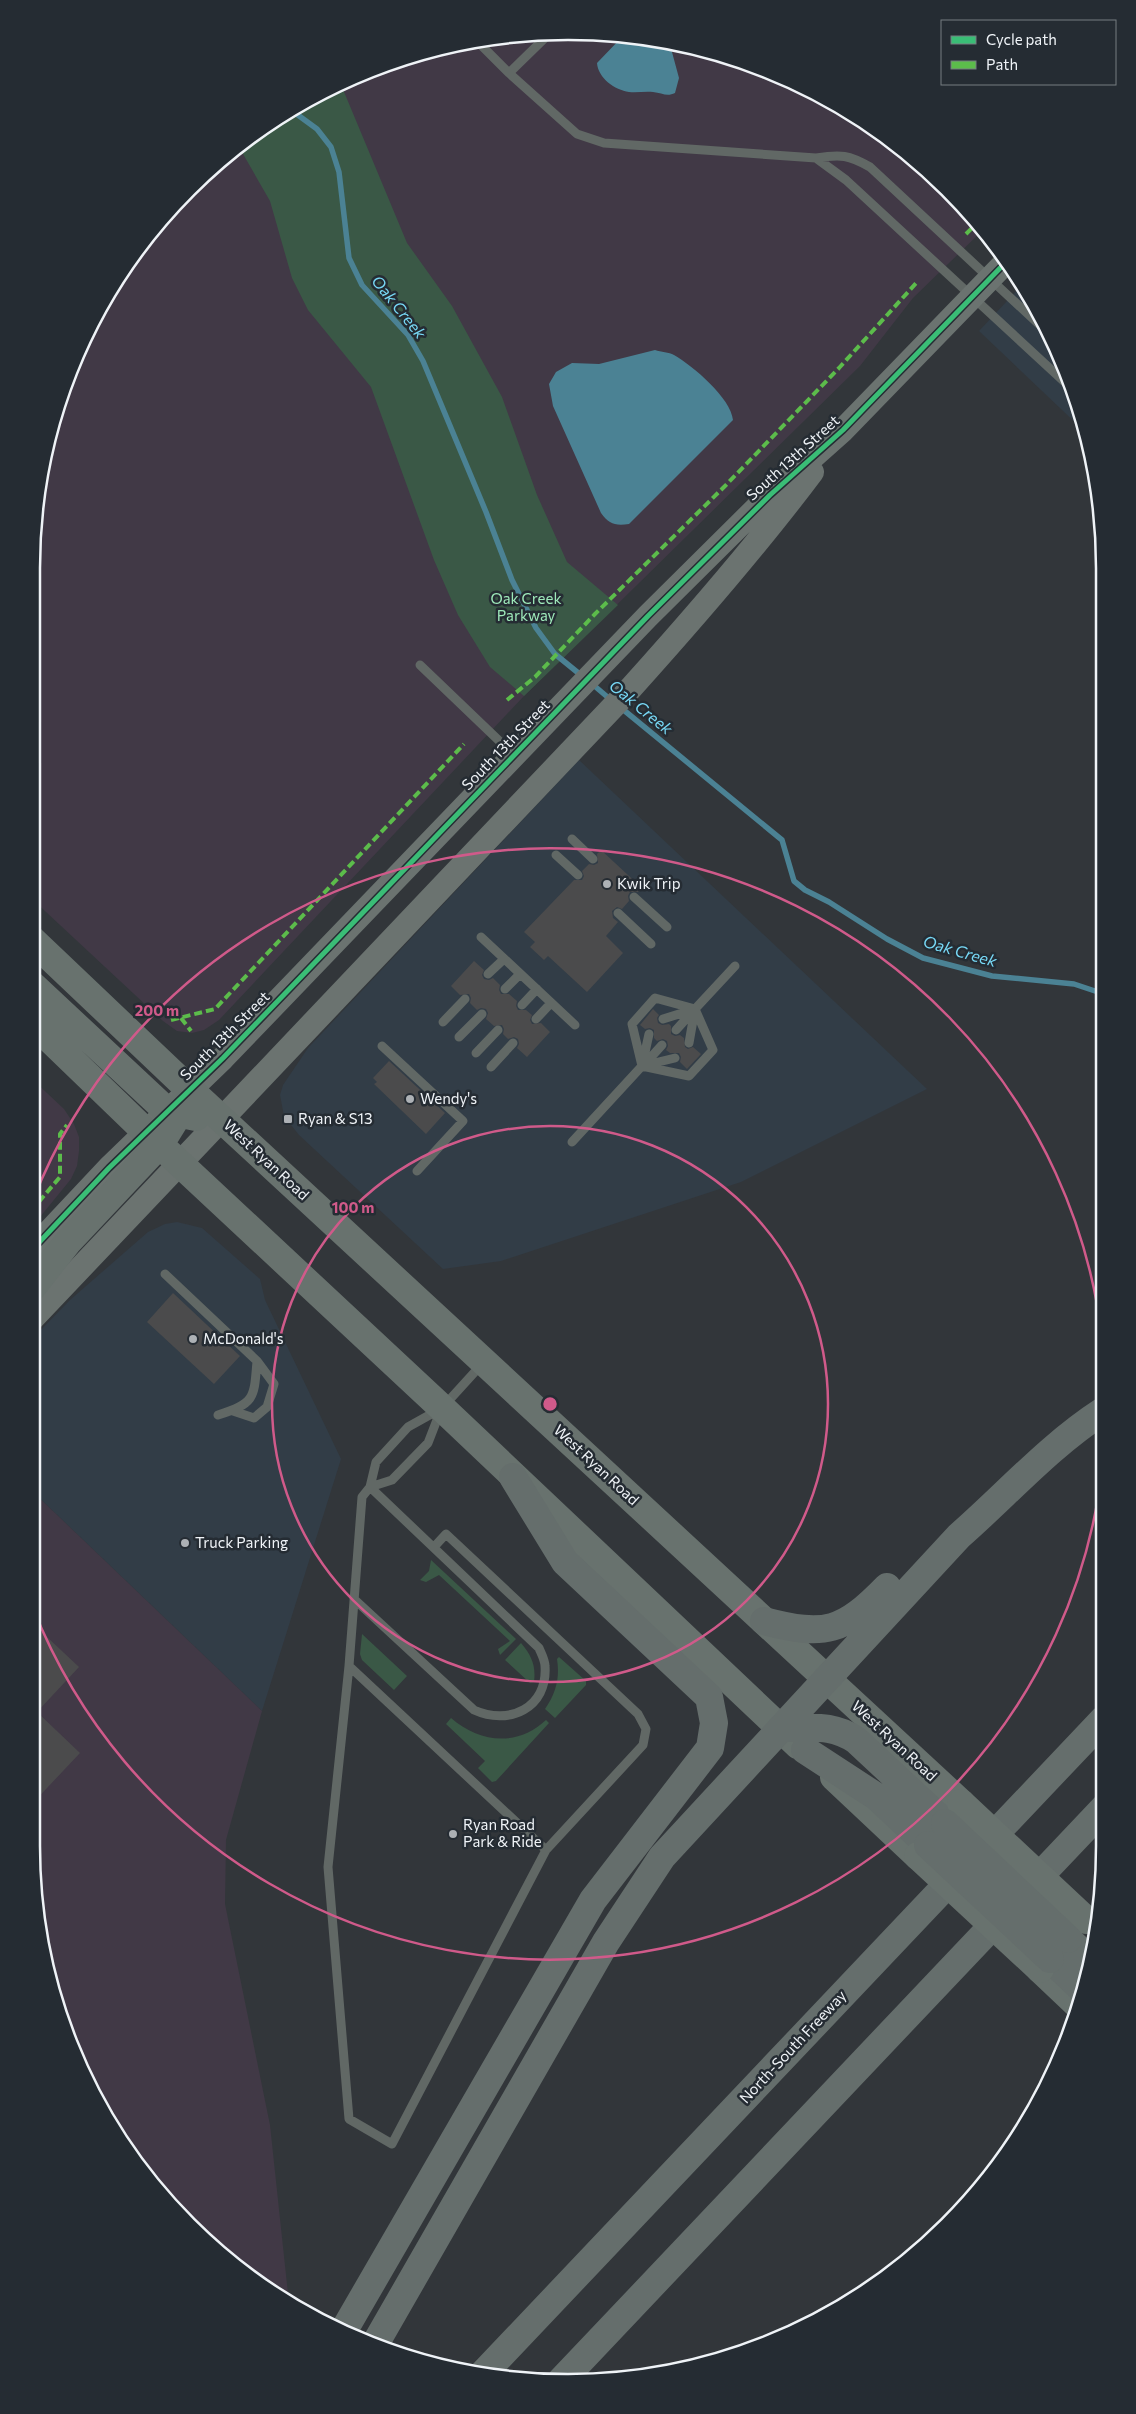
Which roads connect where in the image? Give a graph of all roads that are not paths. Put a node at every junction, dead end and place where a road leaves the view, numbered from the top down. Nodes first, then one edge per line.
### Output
1 (542, 41) edge
2 (483, 47) edge
3 (509, 73) junction
4 (816, 158) junction
5 (998, 270) edge
6 (973, 297) junction
7 (1026, 306) edge
8 (1061, 378) edge
9 (843, 430) junction
10 (420, 664) dead end
11 (514, 755) junction
12 (572, 839) dead end
13 (556, 855) dead end
14 (593, 859) dead end
15 (578, 875) dead end
16 (634, 897) dead end
17 (618, 913) dead end
18 (667, 927) dead end
19 (481, 938) dead end
20 (652, 944) dead end
21 (40, 948) edge
22 (504, 959) junction
23 (735, 966) dead end
24 (488, 974) dead end
25 (520, 974) junction
26 (505, 989) dead end
27 (537, 990) junction
28 (40, 992) edge
29 (465, 999) dead end
30 (551, 1003) junction
31 (522, 1005) dead end
32 (695, 1009) junction
33 (482, 1014) dead end
34 (663, 1018) dead end
35 (536, 1019) dead end
36 (442, 1022) dead end
37 (575, 1026) dead end
38 (498, 1030) dead end
39 (676, 1030) dead end
40 (40, 1031) edge
41 (649, 1034) dead end
42 (459, 1037) dead end
43 (513, 1043) dead end
44 (689, 1043) dead end
45 (382, 1046) dead end
46 (662, 1046) dead end
47 (476, 1053) dead end
48 (675, 1058) dead end
49 (642, 1066) junction
50 (491, 1067) dead end
51 (190, 1090) junction
52 (172, 1113) junction
53 (222, 1120) junction
54 (153, 1138) junction
55 (572, 1142) dead end
56 (180, 1163) junction
57 (417, 1171) dead end
58 (40, 1242) edge
59 (165, 1274) dead end
60 (40, 1278) edge
61 (40, 1311) edge
62 (257, 1361) junction
63 (484, 1362) junction
64 (442, 1408) junction
65 (232, 1410) junction
66 (218, 1415) dead end
67 (1096, 1416) edge
68 (1048, 1451) junction
69 (513, 1477) junction
70 (370, 1487) junction
71 (434, 1547) junction
72 (354, 1599) junction
73 (764, 1621) junction
74 (349, 1666) junction
75 (827, 1678) junction
76 (1096, 1727) edge
77 (781, 1728) junction
78 (805, 1750) joint
79 (953, 1813) junction
80 (1096, 1816) edge
81 (546, 1850) junction
82 (1083, 1929) edge
83 (1087, 1944) edge
84 (1045, 1964) junction
85 (1077, 1986) edge
86 (1073, 1999) edge
87 (347, 2326) edge
88 (378, 2339) edge
89 (489, 2368) edge
90 (568, 2374) edge

1 - 3 lane
2 - 3 lane
3 - 4 lane
4 - 5 lane
4 - 6 lane
5 - 6 street, South 13th Street
5 - 7 lane
6 - 8 lane
6 - 9 street, South 13th Street
9 - 11 street, South 13th Street
9 - 53 street, South 13th Street
10 - 11 lane
11 - 51 street, South 13th Street
12 - 14 lane
13 - 15 lane
16 - 18 lane
17 - 20 lane
19 - 22 lane
21 - 51 main road, West Ryan Road
22 - 24 lane
22 - 25 lane
23 - 32 lane
25 - 26 lane
25 - 27 lane
27 - 30 lane
27 - 31 lane
28 - 52 main road
29 - 36 lane
30 - 35 lane
30 - 37 lane
32 - 34 lane
32 - 39 lane
32 - 44 lane
32 - 49 lane
32 - 49 lane
33 - 42 lane
38 - 47 lane
40 - 54 main road
41 - 49 lane
43 - 50 lane
45 - 57 lane
46 - 49 lane
48 - 49 lane
49 - 55 lane
51 - 52 main road
51 - 53 main road, West Ryan Road
52 - 53 main road
52 - 54 main road
53 - 56 street, South 13th Street
53 - 63 main road, West Ryan Road
54 - 56 main road
54 - 58 street
54 - 60 main road
56 - 61 street, South 13th Street
56 - 64 main road
59 - 62 lane
62 - 65 lane
62 - 65 lane
63 - 64 lane
63 - 73 main road, West Ryan Road
64 - 69 main road
64 - 70 lane
64 - 70 lane
65 - 66 lane
67 - 68 highway
68 - 73 highway
68 - 75 highway
69 - 77 main road
69 - 87 highway
70 - 71 lane
70 - 72 lane
71 - 72 lane
71 - 81 lane
72 - 74 lane
73 - 75 main road, West Ryan Road
74 - 81 lane
74 - 81 lane
75 - 77 highway
75 - 79 main road, West Ryan Road
76 - 89 highway, North-South Freeway
77 - 78 main road
77 - 79 highway
77 - 88 highway
78 - 84 highway, bridge
79 - 82 highway, bridge
80 - 90 highway
82 - 83 highway
84 - 85 highway
84 - 86 main road

